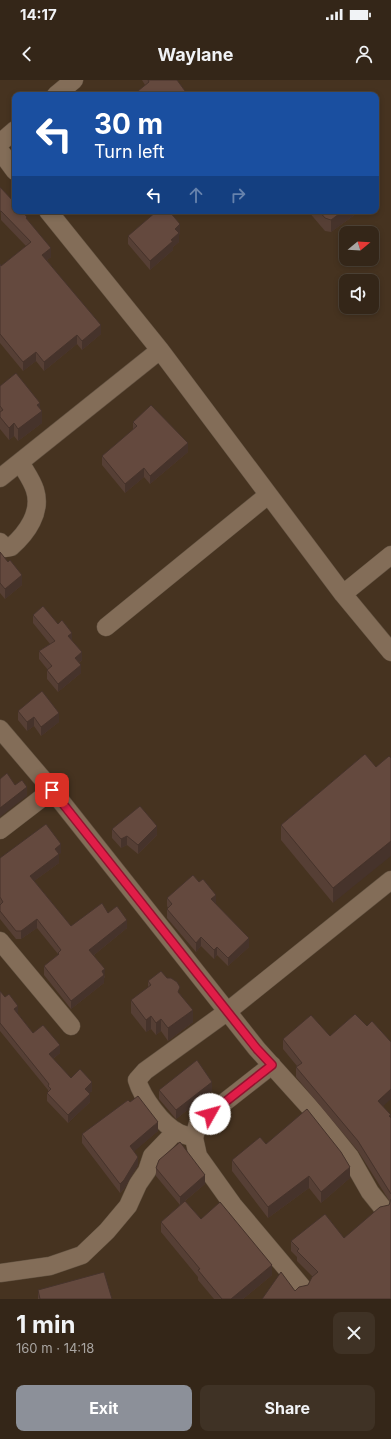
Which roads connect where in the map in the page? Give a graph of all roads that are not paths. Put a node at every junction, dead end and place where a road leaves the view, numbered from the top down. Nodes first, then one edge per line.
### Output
1 (74, 80) edge
2 (60, 92) edge
3 (12, 132) edge
4 (0, 142) edge
5 (0, 151) edge
6 (12, 166) edge
7 (50, 214) edge
8 (160, 350) junction
9 (20, 462) junction
10 (1, 475) edge
11 (268, 495) junction
12 (0, 542) edge
13 (391, 555) edge
14 (343, 594) junction
15 (106, 627) dead end
16 (391, 652) edge
17 (0, 729) edge
18 (52, 790) junction
19 (0, 830) edge
20 (391, 880) edge
21 (0, 941) edge
22 (228, 1011) junction
23 (71, 1026) dead end
24 (272, 1065) junction
25 (176, 1131) junction
26 (194, 1138) junction
27 (382, 1207) edge
28 (0, 1273) edge
29 (302, 1288) edge

1 - 2 street
3 - 4 street
5 - 6 street
7 - 8 street
8 - 9 street
8 - 11 street
9 - 10 street
9 - 12 street
11 - 14 street
11 - 15 street
13 - 14 street
14 - 16 street
17 - 18 street
18 - 19 street
18 - 22 street
20 - 22 street
21 - 23 street
22 - 24 street
22 - 25 street
24 - 26 street
24 - 27 street
25 - 26 street
25 - 28 street
26 - 29 street

